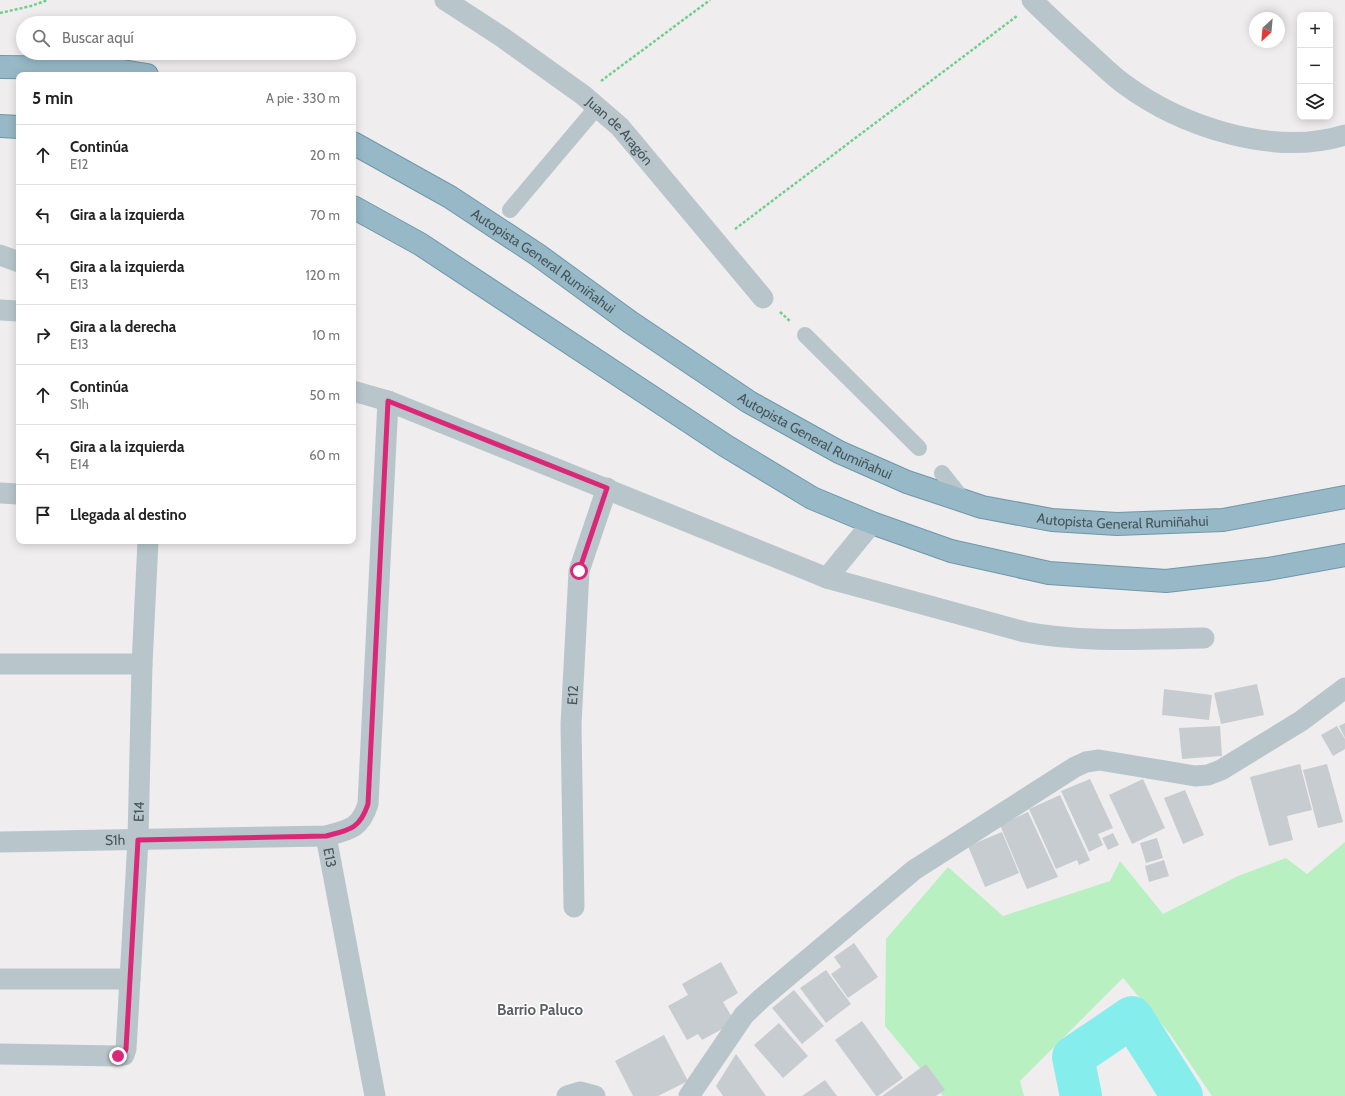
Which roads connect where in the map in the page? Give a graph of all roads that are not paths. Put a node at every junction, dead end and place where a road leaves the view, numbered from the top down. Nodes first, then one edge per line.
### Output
1 (445, 0) edge
2 (1033, 1) edge
3 (0, 67) edge
4 (129, 72) edge
5 (590, 101) junction
6 (0, 126) edge
7 (16, 127) edge
8 (1345, 136) edge
9 (356, 145) edge
10 (356, 209) edge
11 (510, 210) dead end
12 (0, 255) edge
13 (16, 261) edge
14 (762, 298) road end
15 (0, 310) edge
16 (16, 311) edge
17 (805, 335) road end
18 (356, 392) edge
19 (388, 401) junction
20 (919, 448) dead end
21 (942, 473) dead end
22 (607, 488) junction
23 (0, 493) edge
24 (16, 494) edge
25 (1345, 497) edge
26 (964, 501) junction
27 (872, 523) junction
28 (148, 544) edge
29 (1345, 555) edge
30 (827, 578) junction
31 (1204, 638) dead end
32 (0, 664) edge
33 (142, 664) junction
34 (1345, 688) edge
35 (326, 836) junction
36 (138, 840) junction
37 (0, 842) edge
38 (574, 907) dead end
39 (0, 979) edge
40 (130, 979) junction
41 (0, 1054) edge
42 (375, 1096) edge
43 (567, 1096) edge
44 (595, 1096) edge
45 (689, 1096) edge

1 - 5 street, Juan de Aragón
2 - 8 street
3 - 4 highway
5 - 11 street
5 - 14 street, Juan de Aragón
6 - 7 highway
9 - 26 highway, Autopista General Rumiñahui
10 - 27 highway
12 - 13 street
15 - 16 street
17 - 20 street
18 - 19 street
19 - 22 street
19 - 35 street, E13
21 - 26 street
22 - 30 street
22 - 38 street, E12
23 - 24 street
25 - 26 highway, Autopista General Rumiñahui
27 - 29 highway
27 - 30 street
28 - 33 street, E14
30 - 31 street
32 - 33 street
33 - 36 street, E14
34 - 45 street
35 - 36 street, S1h
35 - 42 street, E13
36 - 37 street, S1h
36 - 40 street, E14
39 - 40 street
40 - 41 street, E14
43 - 44 street

